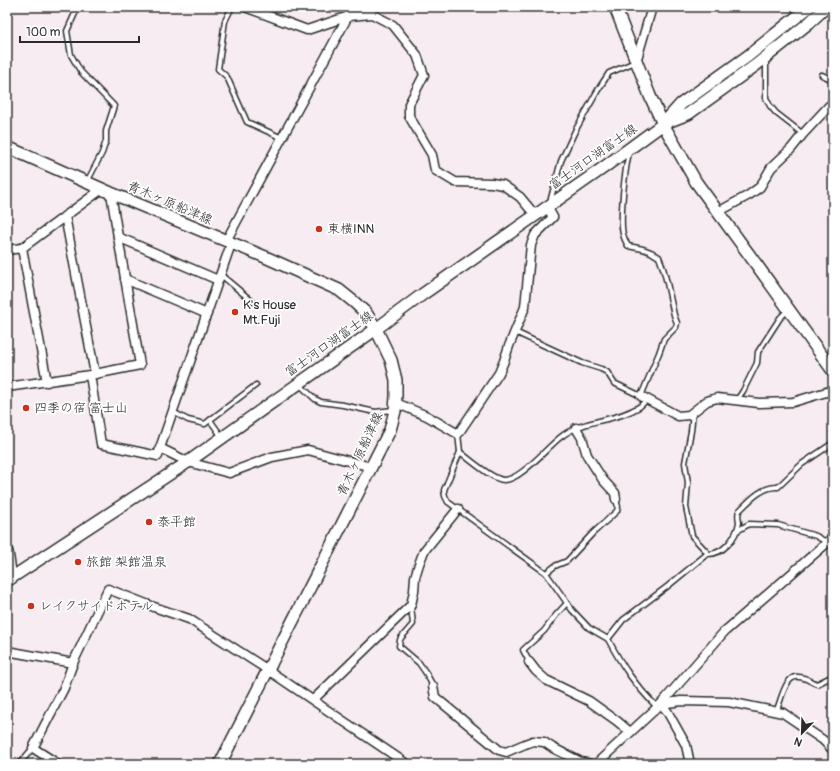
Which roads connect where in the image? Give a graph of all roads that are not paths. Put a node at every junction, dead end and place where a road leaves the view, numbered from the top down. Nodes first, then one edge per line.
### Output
1 (76, 7) edge
2 (232, 7) edge
3 (245, 7) edge
4 (353, 7) edge
5 (615, 7) edge
6 (652, 7) edge
7 (809, 7) edge
8 (826, 7) edge
9 (348, 16) junction
10 (766, 57) junction
11 (636, 62) junction
12 (822, 75) dead end
13 (833, 80) edge
14 (833, 94) edge
15 (831, 106) edge
16 (663, 124) junction
17 (803, 134) junction
18 (282, 138) junction
19 (7, 147) edge
20 (630, 148) junction
21 (87, 182) junction
22 (106, 191) junction
23 (548, 206) junction
24 (718, 212) junction
25 (535, 215) junction
26 (64, 216) junction
27 (118, 237) junction
28 (229, 242) junction
29 (22, 248) junction
30 (7, 250) edge
31 (219, 277) junction
32 (125, 279) junction
33 (253, 302) dead end
34 (788, 309) junction
35 (206, 314) junction
36 (376, 329) junction
37 (515, 332) junction
38 (833, 371) edge
39 (92, 374) junction
40 (47, 382) junction
41 (298, 383) junction
42 (256, 385) dead end
43 (7, 387) edge
44 (833, 390) edge
45 (644, 397) junction
46 (737, 400) junction
47 (396, 407) junction
48 (173, 412) junction
49 (692, 412) junction
50 (210, 420) junction
51 (576, 428) junction
52 (458, 434) junction
53 (223, 437) junction
54 (833, 443) edge
55 (160, 448) junction
56 (460, 452) junction
57 (188, 462) junction
58 (371, 467) junction
59 (616, 499) joint
60 (458, 509) junction
61 (737, 531) junction
62 (831, 542) edge
63 (7, 552) edge
64 (707, 554) junction
65 (546, 573) junction
66 (9, 579) edge
67 (567, 603) junction
68 (411, 606) junction
69 (608, 639) junction
70 (7, 652) edge
71 (73, 663) junction
72 (530, 663) joint
73 (268, 670) junction
74 (833, 676) edge
75 (433, 686) joint
76 (313, 700) junction
77 (659, 706) junction
78 (776, 712) junction
79 (630, 732) junction
80 (32, 748) junction
81 (833, 750) edge
82 (19, 764) edge
83 (58, 764) edge
84 (220, 764) edge
85 (407, 764) edge
86 (591, 764) edge
87 (596, 764) edge
88 (690, 764) edge

1 - 21 lane
2 - 18 lane
3 - 9 street
4 - 9 street
5 - 11 main road
6 - 11 street
7 - 16 main road, 富士河口湖富士線
8 - 10 main road, 富士河口湖富士線
9 - 18 street
9 - 25 street
10 - 16 main road, 富士河口湖富士線
10 - 17 lane
11 - 16 main road
11 - 23 lane
12 - 13 lane
14 - 15 lane
15 - 17 street
16 - 20 main road, 富士河口湖富士線
16 - 24 main road
17 - 24 street
18 - 28 street
19 - 21 main road, 青木ヶ原船津線
20 - 23 main road, 富士河口湖富士線
20 - 45 lane
21 - 22 main road, 青木ヶ原船津線
22 - 26 street
22 - 27 street
22 - 28 main road, 青木ヶ原船津線
23 - 25 main road, 富士河口湖富士線
23 - 37 street
24 - 34 main road
25 - 36 main road, 富士河口湖富士線
26 - 29 street
26 - 39 street
27 - 31 street
27 - 32 street
28 - 31 street
28 - 36 main road, 青木ヶ原船津線
29 - 30 street
29 - 40 street
31 - 33 lane
31 - 35 street
32 - 35 street
32 - 39 street
34 - 38 main road
34 - 46 lane
35 - 48 street
36 - 41 main road, 富士河口湖富士線
36 - 47 main road, 青木ヶ原船津線
37 - 45 lane
37 - 52 street
39 - 40 street
39 - 55 street
40 - 43 street
41 - 47 lane
41 - 53 main road, 富士河口湖富士線
42 - 50 lane
44 - 46 street
45 - 49 street
45 - 51 lane
46 - 49 street
47 - 52 street
47 - 58 main road, 青木ヶ原船津線
48 - 50 lane
48 - 55 street
49 - 64 lane
50 - 53 lane
51 - 56 lane
51 - 59 street
52 - 56 lane
53 - 57 main road, 富士河口湖富士線
54 - 61 lane
55 - 57 street
56 - 60 lane
57 - 58 street
57 - 66 main road, 富士河口湖富士線
58 - 73 main road, 青木ヶ原船津線
59 - 65 lane
60 - 65 lane
60 - 68 street
61 - 62 lane
61 - 64 lane
62 - 77 street
63 - 66 main road
64 - 69 lane
65 - 67 lane
67 - 69 lane
67 - 72 lane
68 - 75 lane
68 - 76 street
69 - 77 lane
70 - 71 street
71 - 73 street
71 - 80 street
72 - 79 street
73 - 76 street
73 - 84 main road, 青木ヶ原船津線
74 - 78 lane
75 - 86 street
76 - 85 street
77 - 78 street
77 - 79 street
77 - 88 street
78 - 81 street
79 - 87 street
80 - 82 lane
80 - 83 street

